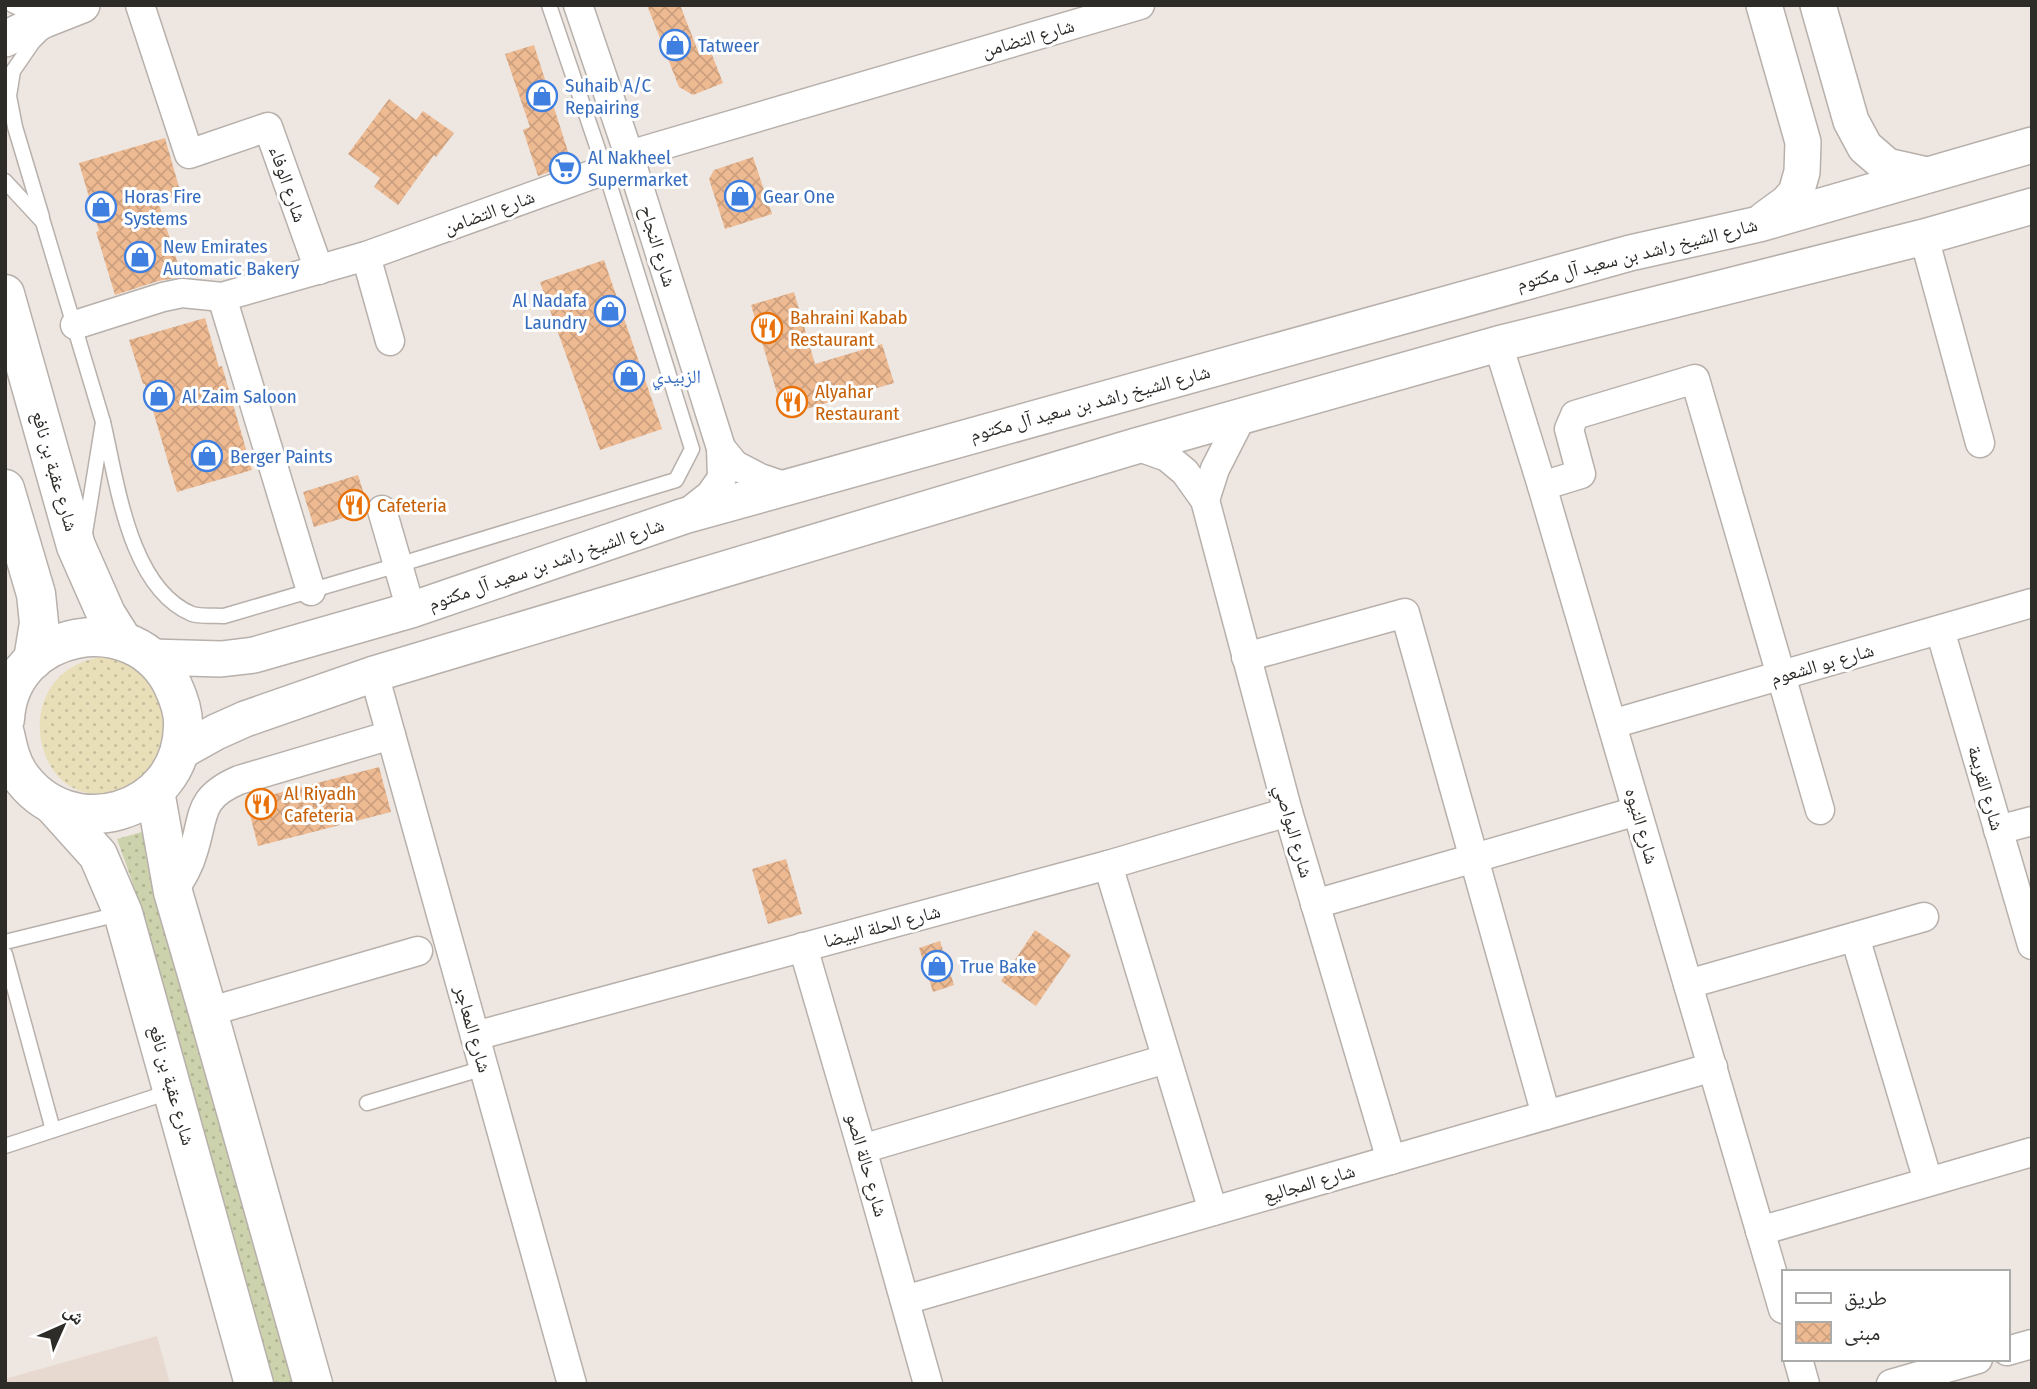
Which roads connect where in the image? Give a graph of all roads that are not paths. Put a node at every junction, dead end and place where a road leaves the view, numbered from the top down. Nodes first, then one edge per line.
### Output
1 (12, 5) edge
2 (140, 5) edge
3 (549, 5) edge
4 (578, 5) edge
5 (1140, 5) edge
6 (1764, 5) edge
7 (1818, 5) edge
8 (62, 13) edge
9 (5, 28) edge
10 (5, 39) edge
11 (2032, 145) edge
12 (629, 155) junction
13 (605, 170) junction
14 (1927, 175) junction
15 (5, 181) edge
16 (2032, 206) edge
17 (43, 222) junction
18 (1759, 224) junction
19 (1924, 237) junction
20 (1630, 253) junction
21 (366, 256) junction
22 (319, 270) junction
23 (5, 294) edge
24 (222, 297) junction
25 (75, 325) junction
26 (390, 341) dead end
27 (1498, 344) junction
28 (1364, 382) junction
29 (1242, 416) junction
30 (103, 422) junction
31 (1980, 443) dead end
32 (1136, 446) junction
33 (721, 448) junction
34 (1542, 486) junction
35 (787, 487) junction
36 (5, 489) edge
37 (1205, 500) junction
38 (382, 510) dead end
39 (684, 516) junction
40 (81, 559) junction
41 (398, 565) junction
42 (311, 591) junction
43 (2032, 603) edge
44 (411, 610) junction
45 (1940, 630) junction
46 (137, 649) junction
47 (1246, 657) junction
48 (374, 674) junction
49 (1781, 676) junction
50 (14, 690) edge
51 (1612, 724) junction
52 (5, 734) edge
53 (391, 735) junction
54 (180, 752) junction
55 (155, 791) junction
56 (30, 795) edge
57 (1820, 810) dead end
58 (1637, 811) junction
59 (1288, 812) junction
60 (2032, 821) edge
61 (1998, 830) junction
62 (1474, 859) junction
63 (1108, 865) junction
64 (173, 892) junction
65 (1315, 904) junction
66 (123, 912) junction
67 (1924, 917) dead end
68 (1855, 937) junction
69 (5, 942) edge
70 (2032, 945) edge
71 (803, 947) junction
72 (418, 951) dead end
73 (5, 954) edge
74 (1688, 984) junction
75 (208, 1012) junction
76 (475, 1036) junction
77 (1166, 1059) junction
78 (1713, 1067) junction
79 (484, 1068) junction
80 (174, 1090) junction
81 (367, 1102) dead end
82 (1546, 1115) junction
83 (53, 1130) junction
84 (5, 1146) edge
85 (862, 1149) junction
86 (2032, 1152) edge
87 (1391, 1160) junction
88 (1928, 1181) junction
89 (1213, 1211) junction
90 (1760, 1231) junction
91 (905, 1300) junction
92 (1782, 1306) edge
93 (2032, 1344) edge
94 (2009, 1350) edge
95 (1799, 1361) edge
96 (1971, 1361) edge
97 (254, 1384) edge
98 (313, 1384) edge
99 (572, 1384) edge
100 (928, 1384) edge
101 (1805, 1384) edge
102 (1891, 1384) edge

1 - 8 lane
2 - 22 street, شارع الوفاء
3 - 13 lane
4 - 12 street, شارع النجاح
5 - 12 street, شارع التضامن
6 - 18 street
7 - 14 street
8 - 9 street
8 - 10 street
8 - 17 lane
11 - 14 street, شارع الشيخ راشد بن سعيد آل مكتوم
12 - 13 street, شارع التضامن
12 - 33 street, شارع النجاح
13 - 21 street, شارع التضامن
13 - 41 lane
14 - 18 street, شارع الشيخ راشد بن سعيد آل مكتوم
15 - 17 lane
16 - 19 street
17 - 25 lane
18 - 20 street, شارع الشيخ راشد بن سعيد آل مكتوم
19 - 27 street
19 - 31 street
20 - 28 street
20 - 35 street, شارع الشيخ راشد بن سعيد آل مكتوم
21 - 22 street, شارع التضامن
21 - 26 street
22 - 24 street, شارع التضامن
23 - 40 main road, شارع عقبة بن نافع
24 - 25 street, شارع التضامن
24 - 42 street
25 - 30 lane
27 - 28 street
27 - 34 street, شارع النيوه
28 - 29 street
29 - 32 street
29 - 37 street
30 - 40 lane
30 - 42 lane
32 - 37 street, شارع البواصي
32 - 48 street
33 - 35 street
33 - 39 street, شارع النجاح
34 - 49 street
34 - 51 street, شارع النيوه
35 - 39 street, شارع الشيخ راشد بن سعيد آل مكتوم
36 - 50 main road
37 - 47 street, شارع البواصي
38 - 41 street
39 - 44 street, شارع الشيخ راشد بن سعيد آل مكتوم
40 - 46 main road, شارع عقبة بن نافع
41 - 42 lane
41 - 44 street
43 - 45 street, شارع بو الشعوم
44 - 46 street, شارع الشيخ راشد بن سعيد آل مكتوم
45 - 49 street, شارع بو الشعوم
45 - 61 street, شارع القريمة
46 - 50 main road
46 - 54 main road, شارع عقبة بن نافع
47 - 59 street, شارع البواصي
47 - 62 street
48 - 53 street, شارع المعاجر
48 - 54 street
49 - 51 street, شارع بو الشعوم
49 - 57 street
51 - 58 street, شارع النيوه
52 - 56 main road, شارع عقبة بن نافع
53 - 64 street
53 - 76 street, شارع المعاجر
54 - 55 main road
55 - 56 main road
55 - 64 main road
56 - 66 main road, شارع عقبة بن نافع
58 - 62 street
58 - 74 street, شارع النيوه
59 - 63 street, شارع الحلة البيضا
59 - 65 street, شارع البواصي
60 - 61 street
61 - 70 street, شارع القريمة
62 - 65 street
62 - 82 street
63 - 71 street, شارع الحلة البيضا
63 - 77 street
64 - 75 main road
65 - 87 street, شارع البواصي
66 - 69 lane
66 - 80 main road, شارع عقبة بن نافع
67 - 68 street
68 - 74 street
68 - 88 street
71 - 76 street, شارع الحلة البيضا
71 - 85 street, شارع حالة الصو
72 - 75 street
73 - 83 lane
74 - 78 street, شارع النيوه
75 - 98 main road
76 - 79 street, شارع المعاجر
77 - 85 street
77 - 89 street
78 - 82 street, شارع المجاليع
78 - 90 street, شارع النيوه
79 - 81 lane
79 - 99 street, شارع المعاجر
80 - 83 lane
80 - 97 main road, شارع عقبة بن نافع
82 - 87 street, شارع المجاليع
83 - 84 lane
85 - 91 street, شارع حالة الصو
86 - 88 street
87 - 89 street, شارع المجاليع
88 - 90 street
89 - 91 street, شارع المجاليع
90 - 92 street, شارع النيوه
91 - 100 street, شارع حالة الصو
93 - 94 street
95 - 101 street
96 - 102 street

